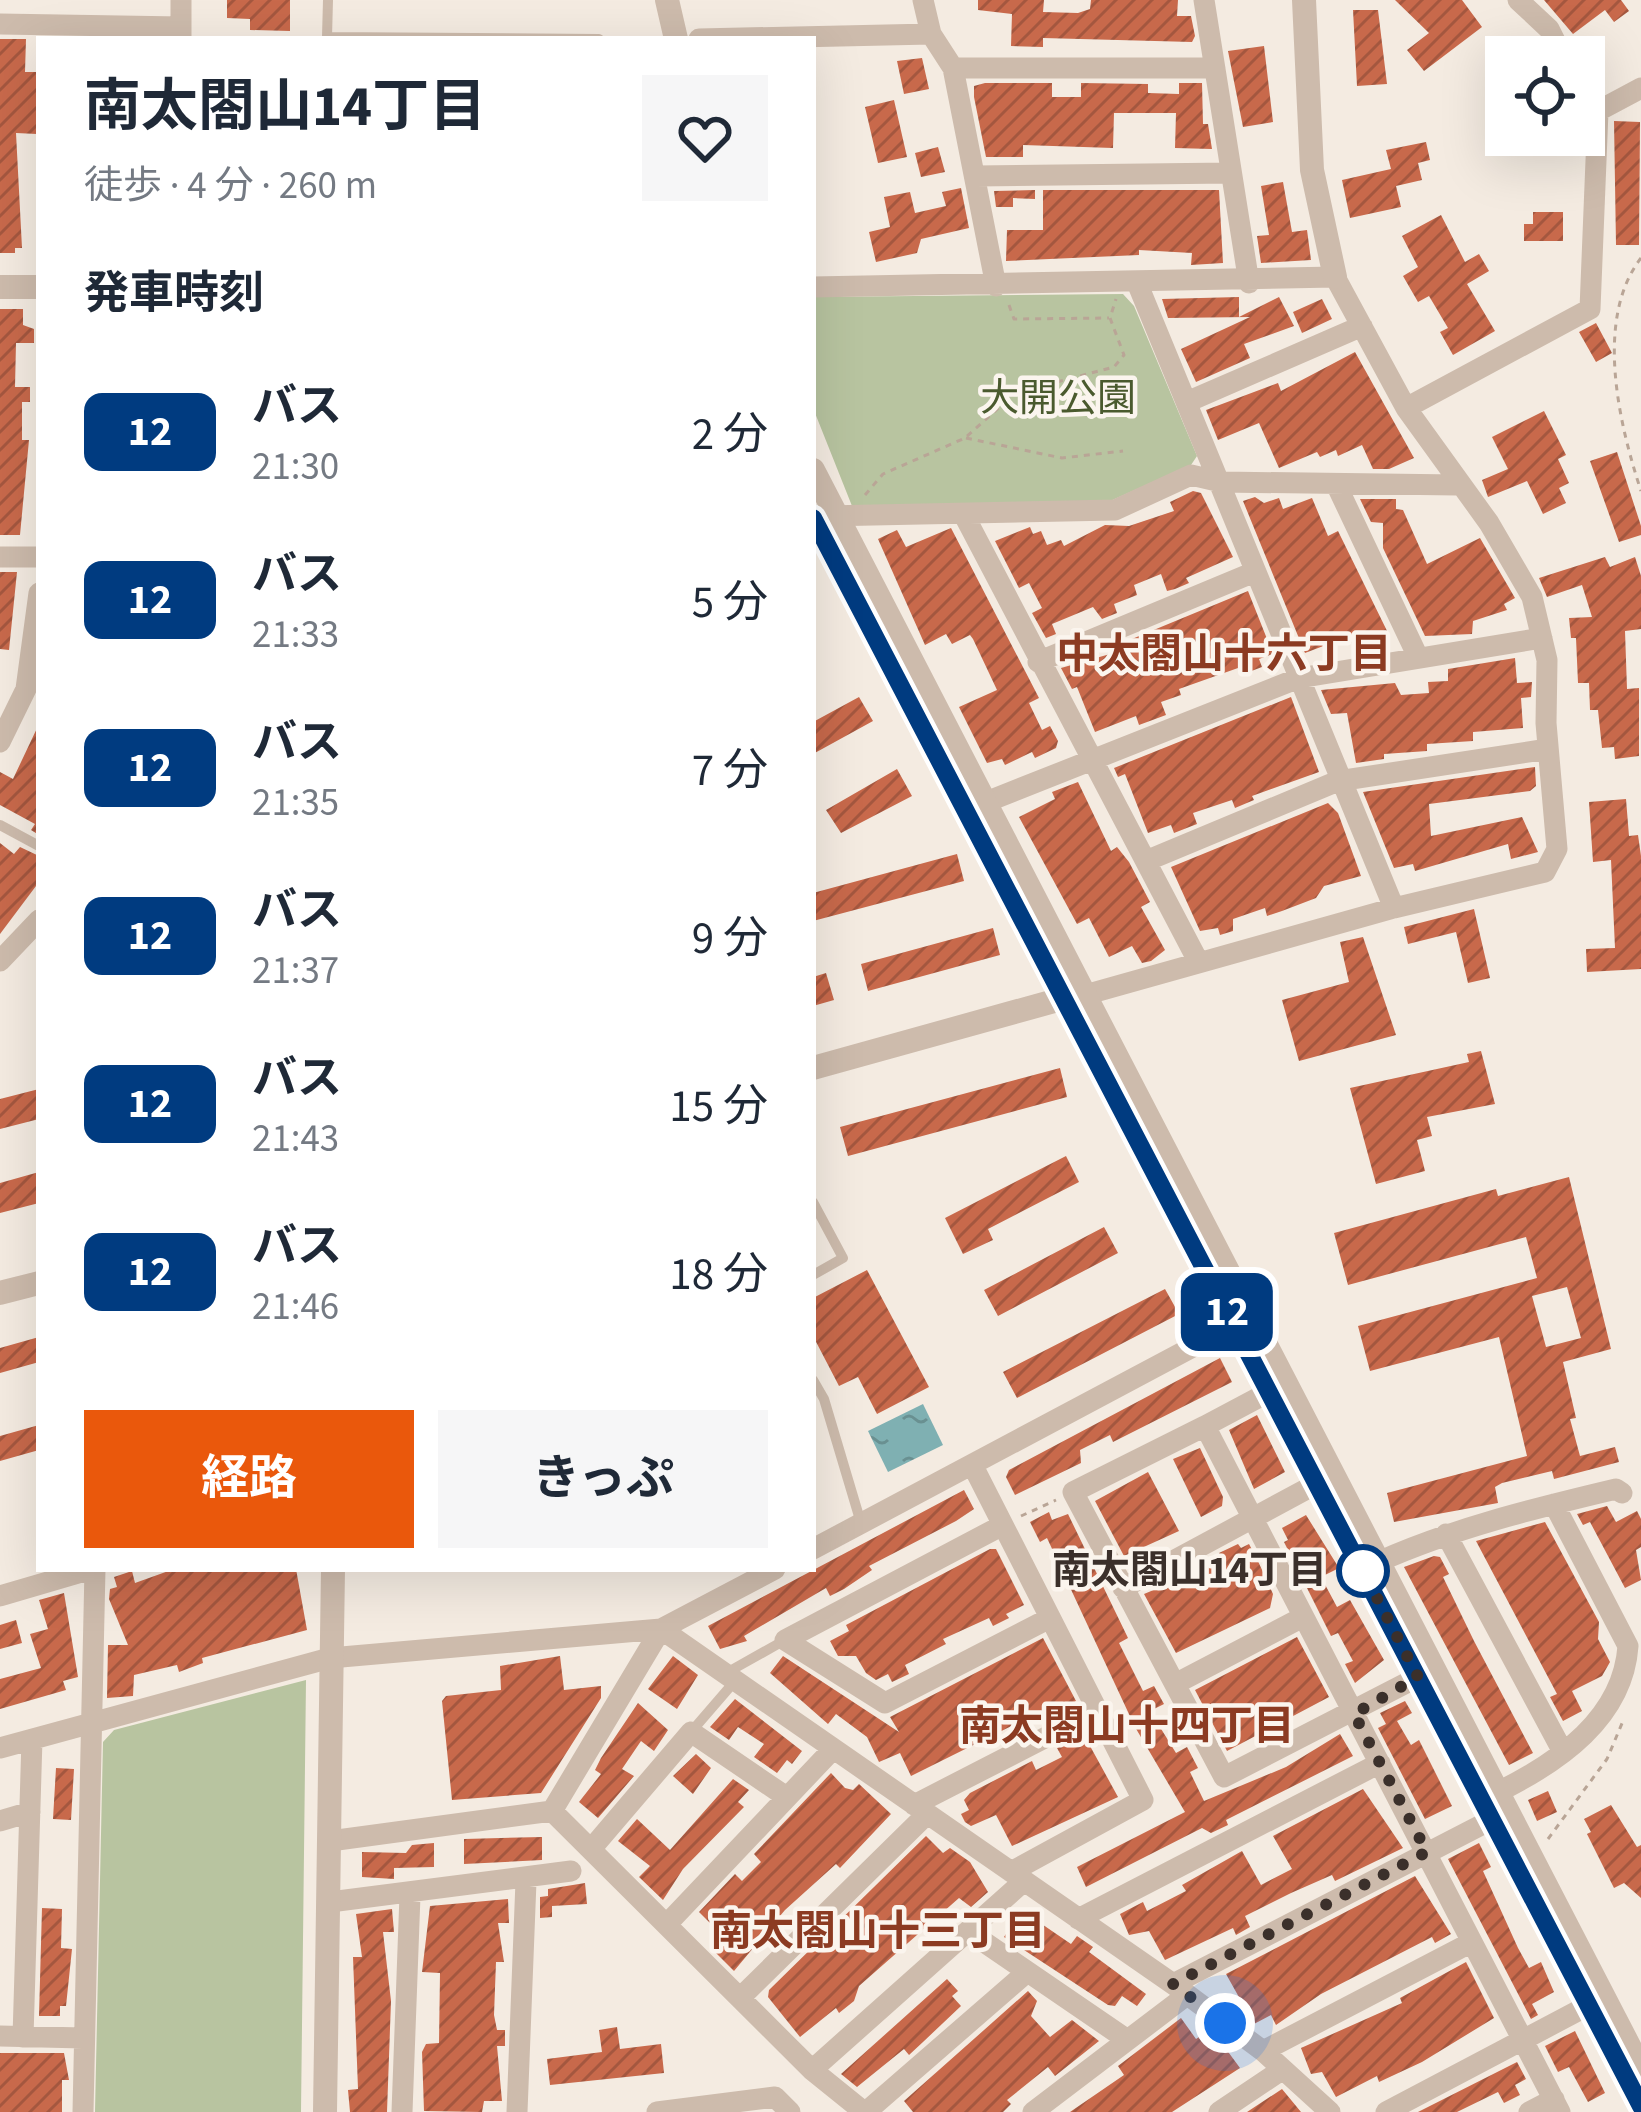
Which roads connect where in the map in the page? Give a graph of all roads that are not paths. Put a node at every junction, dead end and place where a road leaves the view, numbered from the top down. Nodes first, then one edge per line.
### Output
1 (181, 0) edge
2 (328, 0) edge
3 (668, 0) edge
4 (923, 0) edge
5 (1204, 0) edge
6 (1304, 0) edge
7 (1518, 0) edge
8 (0, 24) edge
9 (50, 33) edge
10 (181, 33) edge
11 (931, 34) junction
12 (327, 36) edge
13 (675, 36) edge
14 (816, 36) edge
15 (1552, 36) edge
16 (952, 68) junction
17 (1214, 68) junction
18 (1641, 88) edge
19 (1605, 107) edge
20 (1596, 156) edge
21 (1230, 173) junction
22 (976, 176) junction
23 (1335, 278) junction
24 (1250, 283) junction
25 (1129, 285) junction
26 (36, 286) edge
27 (999, 286) junction
28 (0, 287) edge
29 (816, 287) edge
30 (1362, 326) junction
31 (1187, 402) junction
32 (1406, 408) junction
33 (816, 479) edge
34 (1221, 482) junction
35 (1336, 484) junction
36 (1457, 485) junction
37 (964, 515) junction
38 (828, 517) edge
39 (0, 557) edge
40 (36, 557) edge
41 (1252, 573) junction
42 (36, 615) edge
43 (1542, 638) junction
44 (1418, 656) junction
45 (1039, 662) junction
46 (1299, 678) junction
47 (0, 742) edge
48 (1548, 748) junction
49 (1090, 759) junction
50 (1338, 781) junction
51 (975, 807) junction
52 (0, 825) edge
53 (36, 844) edge
54 (1146, 861) junction
55 (1394, 908) junction
56 (36, 923) edge
57 (0, 961) edge
58 (1198, 961) junction
59 (1076, 998) junction
60 (816, 1067) edge
61 (816, 1208) edge
62 (816, 1273) edge
63 (36, 1284) edge
64 (0, 1293) edge
65 (1234, 1325) junction
66 (816, 1385) edge
67 (1269, 1392) junction
68 (1205, 1426) junction
69 (974, 1468) junction
70 (1316, 1484) junction
71 (1622, 1493) dead end
72 (1554, 1504) junction
73 (1254, 1519) junction
74 (861, 1523) junction
75 (1003, 1525) junction
76 (1446, 1534) junction
77 (816, 1547) edge
78 (1378, 1562) junction
79 (83, 1572) edge
80 (93, 1572) edge
81 (333, 1572) edge
82 (769, 1572) edge
83 (1123, 1588) junction
84 (0, 1596) edge
85 (1303, 1617) junction
86 (1048, 1619) junction
87 (662, 1629) junction
88 (784, 1640) junction
89 (331, 1658) junction
90 (730, 1677) junction
91 (1418, 1677) junction
92 (1174, 1684) junction
93 (1097, 1711) junction
94 (1354, 1714) junction
95 (90, 1723) junction
96 (691, 1732) junction
97 (32, 1739) junction
98 (0, 1748) edge
99 (833, 1749) junction
100 (1563, 1752) junction
101 (1380, 1763) junction
102 (1498, 1792) junction
103 (785, 1796) junction
104 (920, 1809) junction
105 (552, 1811) junction
106 (30, 1812) junction
107 (1491, 1820) junction
108 (0, 1821) edge
109 (330, 1841) junction
110 (592, 1848) junction
111 (1427, 1852) junction
112 (571, 1871) dead end
113 (1018, 1876) junction
114 (526, 1881) junction
115 (410, 1895) junction
116 (330, 1902) junction
117 (1078, 1919) junction
118 (668, 1922) junction
119 (27, 1925) junction
120 (0, 1929) edge
121 (968, 1931) junction
122 (1472, 1942) junction
123 (1027, 1972) junction
124 (1180, 1989) junction
125 (740, 1998) junction
126 (1589, 2005) junction
127 (12, 2036) edge
128 (83, 2038) junction
129 (1126, 2039) junction
130 (1524, 2039) junction
131 (1263, 2051) junction
132 (1634, 2059) edge
133 (1283, 2069) junction
134 (812, 2070) junction
135 (1641, 2105) edge
136 (1557, 2106) edge
137 (82, 2112) edge
138 (326, 2112) edge
139 (402, 2112) edge
140 (517, 2112) edge
141 (657, 2112) edge
142 (790, 2112) edge
143 (865, 2112) edge
144 (1033, 2112) edge
145 (1219, 2112) edge
146 (1330, 2112) edge
147 (1386, 2112) edge
148 (1529, 2112) edge

1 - 10 street
2 - 12 lane
3 - 13 street
4 - 11 street
5 - 17 street
6 - 23 street
7 - 15 street
8 - 9 street
9 - 10 street
11 - 14 street
11 - 16 street
16 - 17 street
16 - 22 street
17 - 21 street
18 - 19 street
20 - 32 street
21 - 22 street
21 - 24 street
22 - 27 street
23 - 24 street
23 - 30 street
24 - 25 street
25 - 27 street
25 - 31 street
26 - 28 street
27 - 29 street
30 - 31 street
30 - 32 street
31 - 34 street
32 - 36 street
33 - 38 street
34 - 35 street
34 - 37 street
34 - 41 street
35 - 36 street
35 - 44 street
36 - 43 street
37 - 38 street
37 - 45 street
38 - 51 street
39 - 40 street
41 - 45 street
41 - 46 street
42 - 47 street
43 - 44 street
43 - 48 street
44 - 46 street
45 - 49 street
46 - 49 street
46 - 50 street
48 - 50 street
48 - 55 street
49 - 51 street
49 - 54 street
50 - 54 street
50 - 55 street
51 - 59 street
52 - 53 lane
54 - 58 street
55 - 58 street
56 - 57 street
58 - 59 street
59 - 60 street
59 - 65 street
59 - 78 street
61 - 62 lane
63 - 64 street
65 - 67 street
65 - 69 street
66 - 74 lane
67 - 68 street
67 - 70 street
68 - 73 street
68 - 83 street
69 - 74 street
69 - 75 street
70 - 73 street
70 - 91 street
71 - 72 street
72 - 76 street
72 - 100 street
73 - 83 street
73 - 85 street
74 - 77 street
75 - 86 street
75 - 88 street
76 - 78 street
76 - 100 street
78 - 102 street
79 - 84 street
80 - 95 street
81 - 89 street
82 - 87 street
83 - 92 street
85 - 92 street
85 - 94 street
86 - 88 street
86 - 93 street
87 - 89 street
87 - 90 street
87 - 105 street
88 - 90 lane
89 - 95 street
89 - 109 street
90 - 96 lane
90 - 99 street
91 - 94 street
91 - 107 street
92 - 94 street
93 - 104 street
93 - 113 street
94 - 101 street
95 - 97 street
95 - 128 street
96 - 103 street
96 - 110 street
97 - 98 street
97 - 106 street
99 - 103 street
99 - 104 street
100 - 102 street
101 - 111 street
101 - 117 street
102 - 132 street
103 - 118 street
104 - 113 street
104 - 125 street
105 - 109 street
105 - 110 street
106 - 108 street
106 - 119 street
107 - 111 street
107 - 126 street
109 - 116 street
110 - 118 street
111 - 122 street
111 - 124 street
112 - 114 street
113 - 117 street
113 - 121 street
114 - 115 street
114 - 140 street
115 - 116 street
115 - 139 street
116 - 138 street
117 - 124 street
118 - 125 street
119 - 120 street
119 - 127 street
121 - 123 street
121 - 134 street
122 - 130 street
122 - 131 street
123 - 129 street
123 - 143 street
124 - 129 street
124 - 131 street
125 - 134 street
126 - 130 street
126 - 132 street
127 - 128 street
128 - 137 street
129 - 144 street
130 - 136 street
130 - 147 street
131 - 133 street
132 - 135 street
133 - 145 street
133 - 146 street
134 - 143 street
136 - 148 street
141 - 142 street

